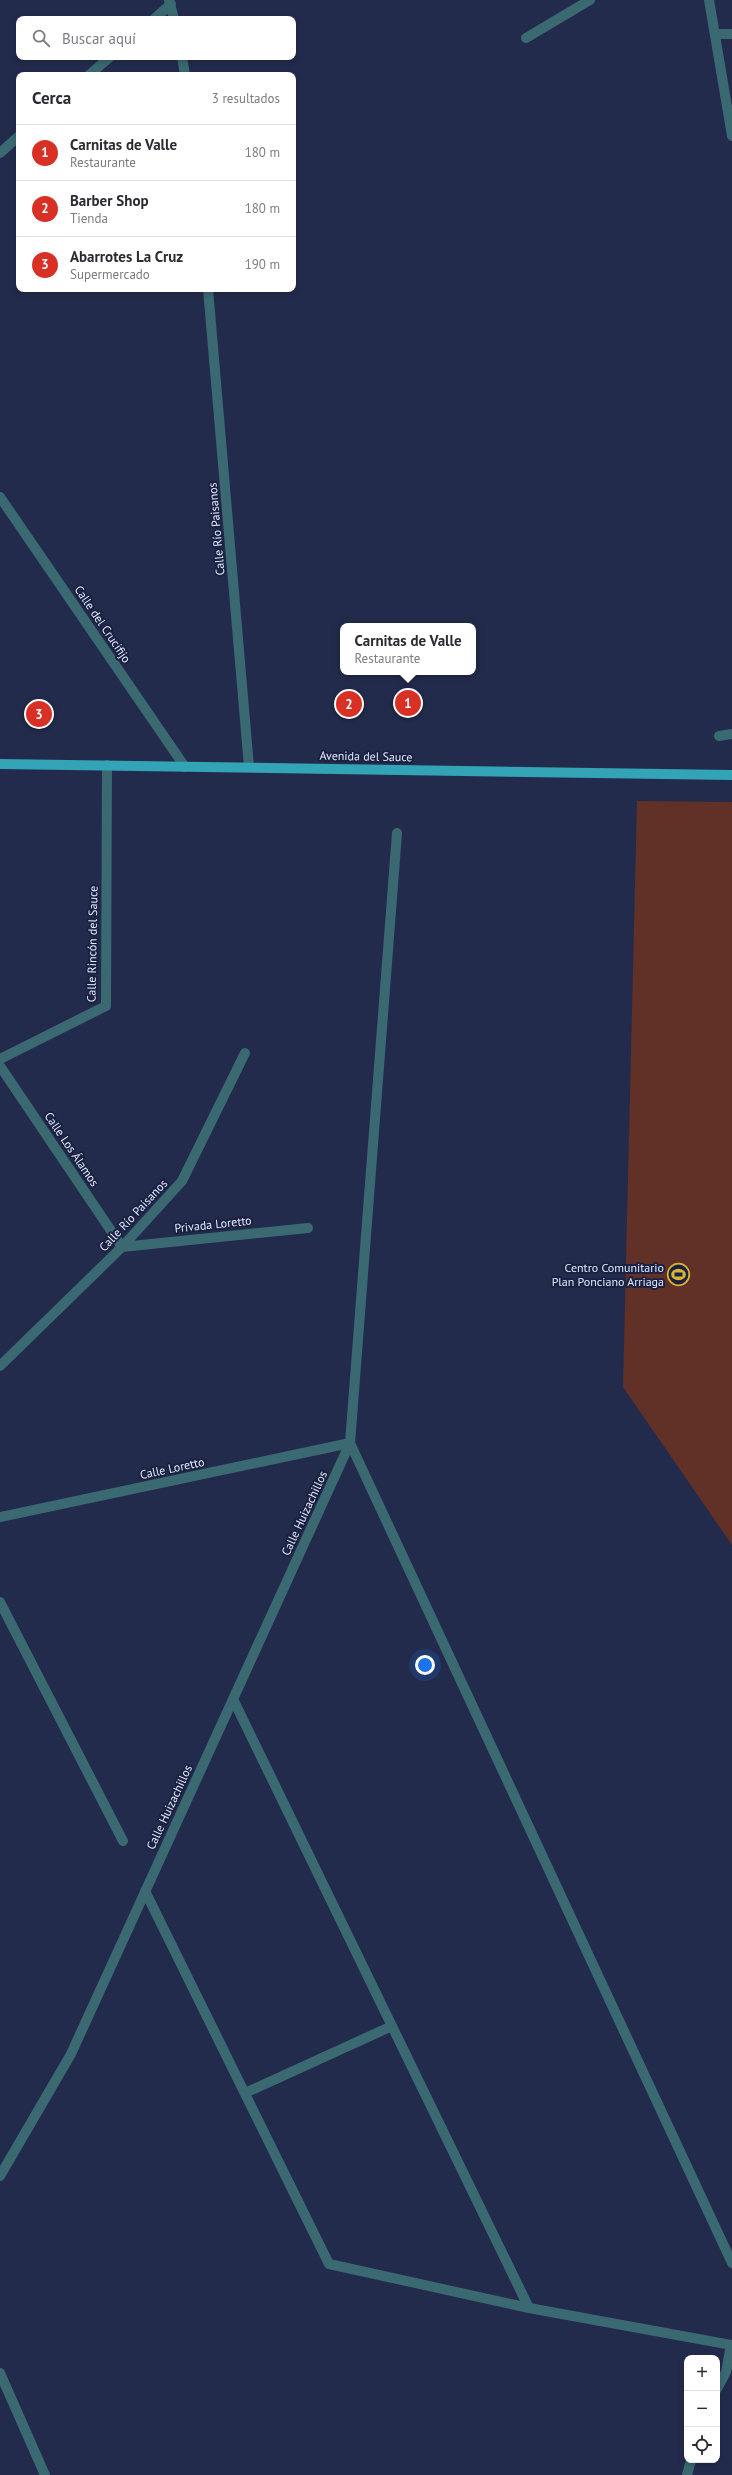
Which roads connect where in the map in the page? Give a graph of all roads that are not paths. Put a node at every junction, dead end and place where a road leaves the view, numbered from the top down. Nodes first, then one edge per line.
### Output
1 (590, 0) edge
2 (709, 0) edge
3 (170, 2) edge
4 (157, 16) edge
5 (173, 16) edge
6 (716, 34) junction
7 (732, 34) edge
8 (526, 38) dead end
9 (107, 60) edge
10 (182, 60) edge
11 (93, 72) edge
12 (184, 72) edge
13 (732, 136) edge
14 (16, 139) edge
15 (0, 153) edge
16 (208, 292) edge
17 (0, 496) edge
18 (732, 734) edge
19 (719, 736) dead end
20 (0, 764) edge
21 (107, 765) junction
22 (185, 767) junction
23 (249, 767) junction
24 (732, 775) edge
25 (397, 833) dead end
26 (246, 1052) dead end
27 (0, 1059) edge
28 (0, 1066) edge
29 (308, 1228) dead end
30 (122, 1247) junction
31 (0, 1366) edge
32 (350, 1443) junction
33 (0, 1518) edge
34 (0, 1602) edge
35 (233, 1699) junction
36 (123, 1841) dead end
37 (145, 1891) junction
38 (392, 2026) junction
39 (245, 2093) junction
40 (0, 2176) edge
41 (732, 2263) edge
42 (528, 2308) junction
43 (731, 2345) edge
44 (0, 2373) edge
45 (720, 2383) edge
46 (690, 2463) edge
47 (46, 2475) edge
48 (687, 2475) edge

1 - 8 street
2 - 6 street
3 - 4 street
3 - 5 street
6 - 7 street
6 - 13 street
9 - 11 street
10 - 12 street
14 - 15 street
16 - 23 street, Calle Río Paisanos
17 - 22 street, Calle del Crucifijo
18 - 19 street
20 - 21 main road, Avenida del Sauce
21 - 22 main road, Avenida del Sauce
21 - 27 street, Calle Rincón del Sauce
22 - 23 main road, Avenida del Sauce
23 - 24 main road, Avenida del Sauce
25 - 32 street
26 - 30 street, Calle Río Paisanos
28 - 30 street, Calle Los Álamos
29 - 30 street, Privada Loretto
30 - 31 street, Calle Río Paisanos
32 - 33 street, Calle Loretto
32 - 35 street, Calle Huizachillos
32 - 41 street
34 - 36 street
35 - 37 street, Calle Huizachillos
35 - 38 street
37 - 39 street
37 - 40 street, Calle Huizachillos
38 - 39 street
38 - 42 street
39 - 42 street
42 - 43 street
43 - 45 street
44 - 47 street
46 - 48 street

